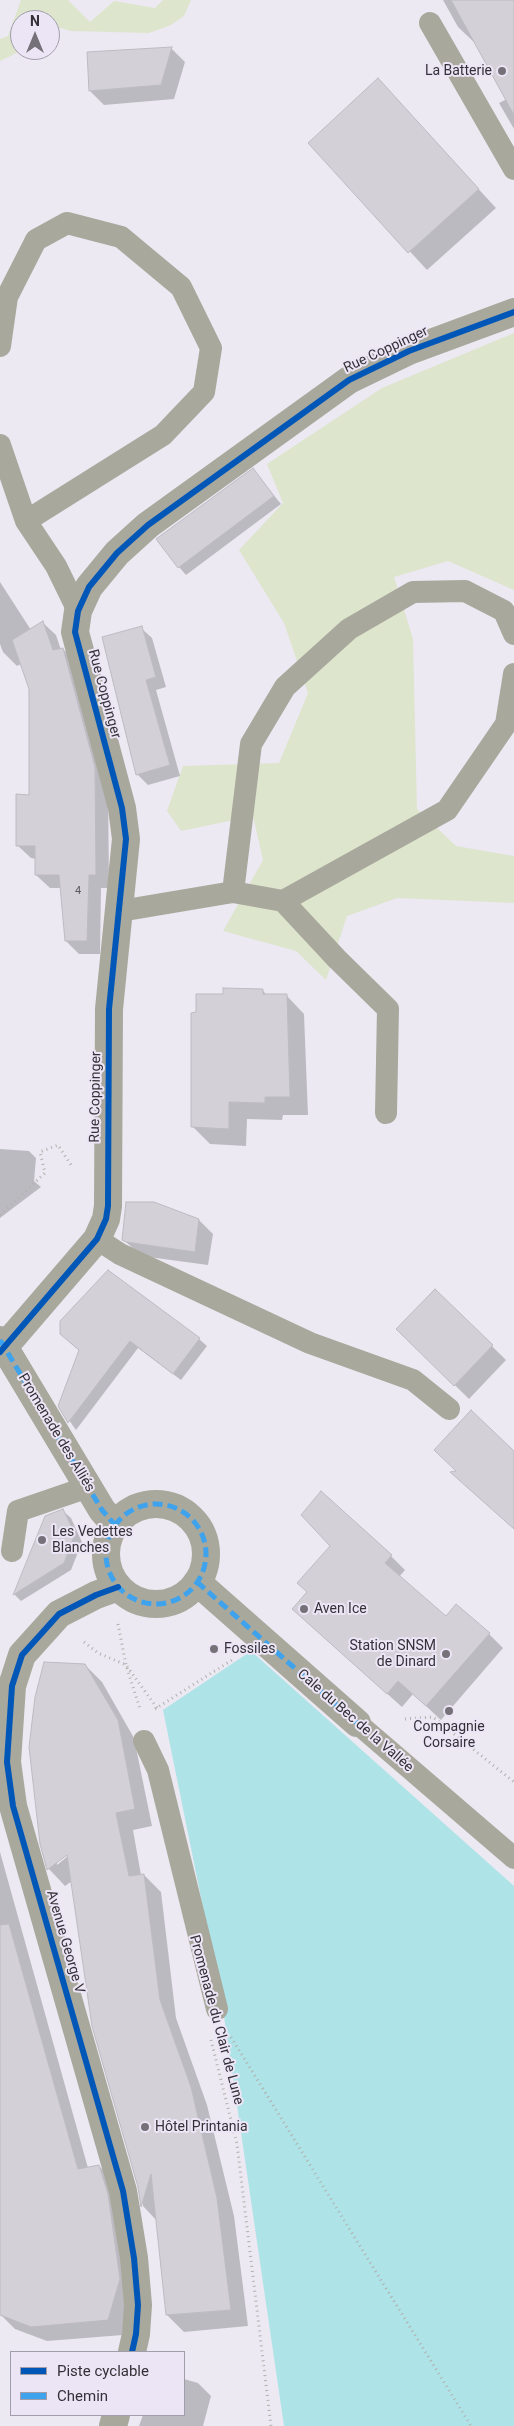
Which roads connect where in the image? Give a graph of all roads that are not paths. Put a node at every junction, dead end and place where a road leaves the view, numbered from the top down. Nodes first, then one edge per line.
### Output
1 (430, 23) dead end
2 (514, 169) edge
3 (514, 312) edge
4 (0, 346) edge
5 (0, 445) edge
6 (26, 520) junction
7 (78, 611) junction
8 (514, 634) edge
9 (514, 674) edge
10 (234, 892) junction
11 (283, 901) junction
12 (120, 911) junction
13 (386, 1113) dead end
14 (97, 1239) junction
15 (0, 1340) edge
16 (0, 1352) edge
17 (449, 1409) dead end
18 (88, 1487) junction
19 (115, 1524) junction
20 (12, 1551) dead end
21 (197, 1582) junction
22 (107, 1591) junction
23 (357, 1723) joint
24 (144, 1740) dead end
25 (514, 1858) edge
26 (217, 2009) road end
27 (132, 2351) edge

1 - 2 lane
3 - 7 street, Rue Coppinger
4 - 6 lane
5 - 6 lane
6 - 7 lane
7 - 12 street, Rue Coppinger
8 - 10 lane
9 - 11 lane
10 - 11 lane
10 - 12 lane
11 - 13 lane
12 - 14 street, Rue Coppinger
14 - 16 street, Rue Coppinger
14 - 17 lane
15 - 18 street, Promenade des Alliés
18 - 19 street, Promenade des Alliés
18 - 20 lane
19 - 21 street
19 - 22 street
21 - 22 street
21 - 23 street, Cale du Bec de la Vallée
22 - 27 street, Avenue George V
23 - 25 lane, Cale du Bec de la Vallée
24 - 26 lane

